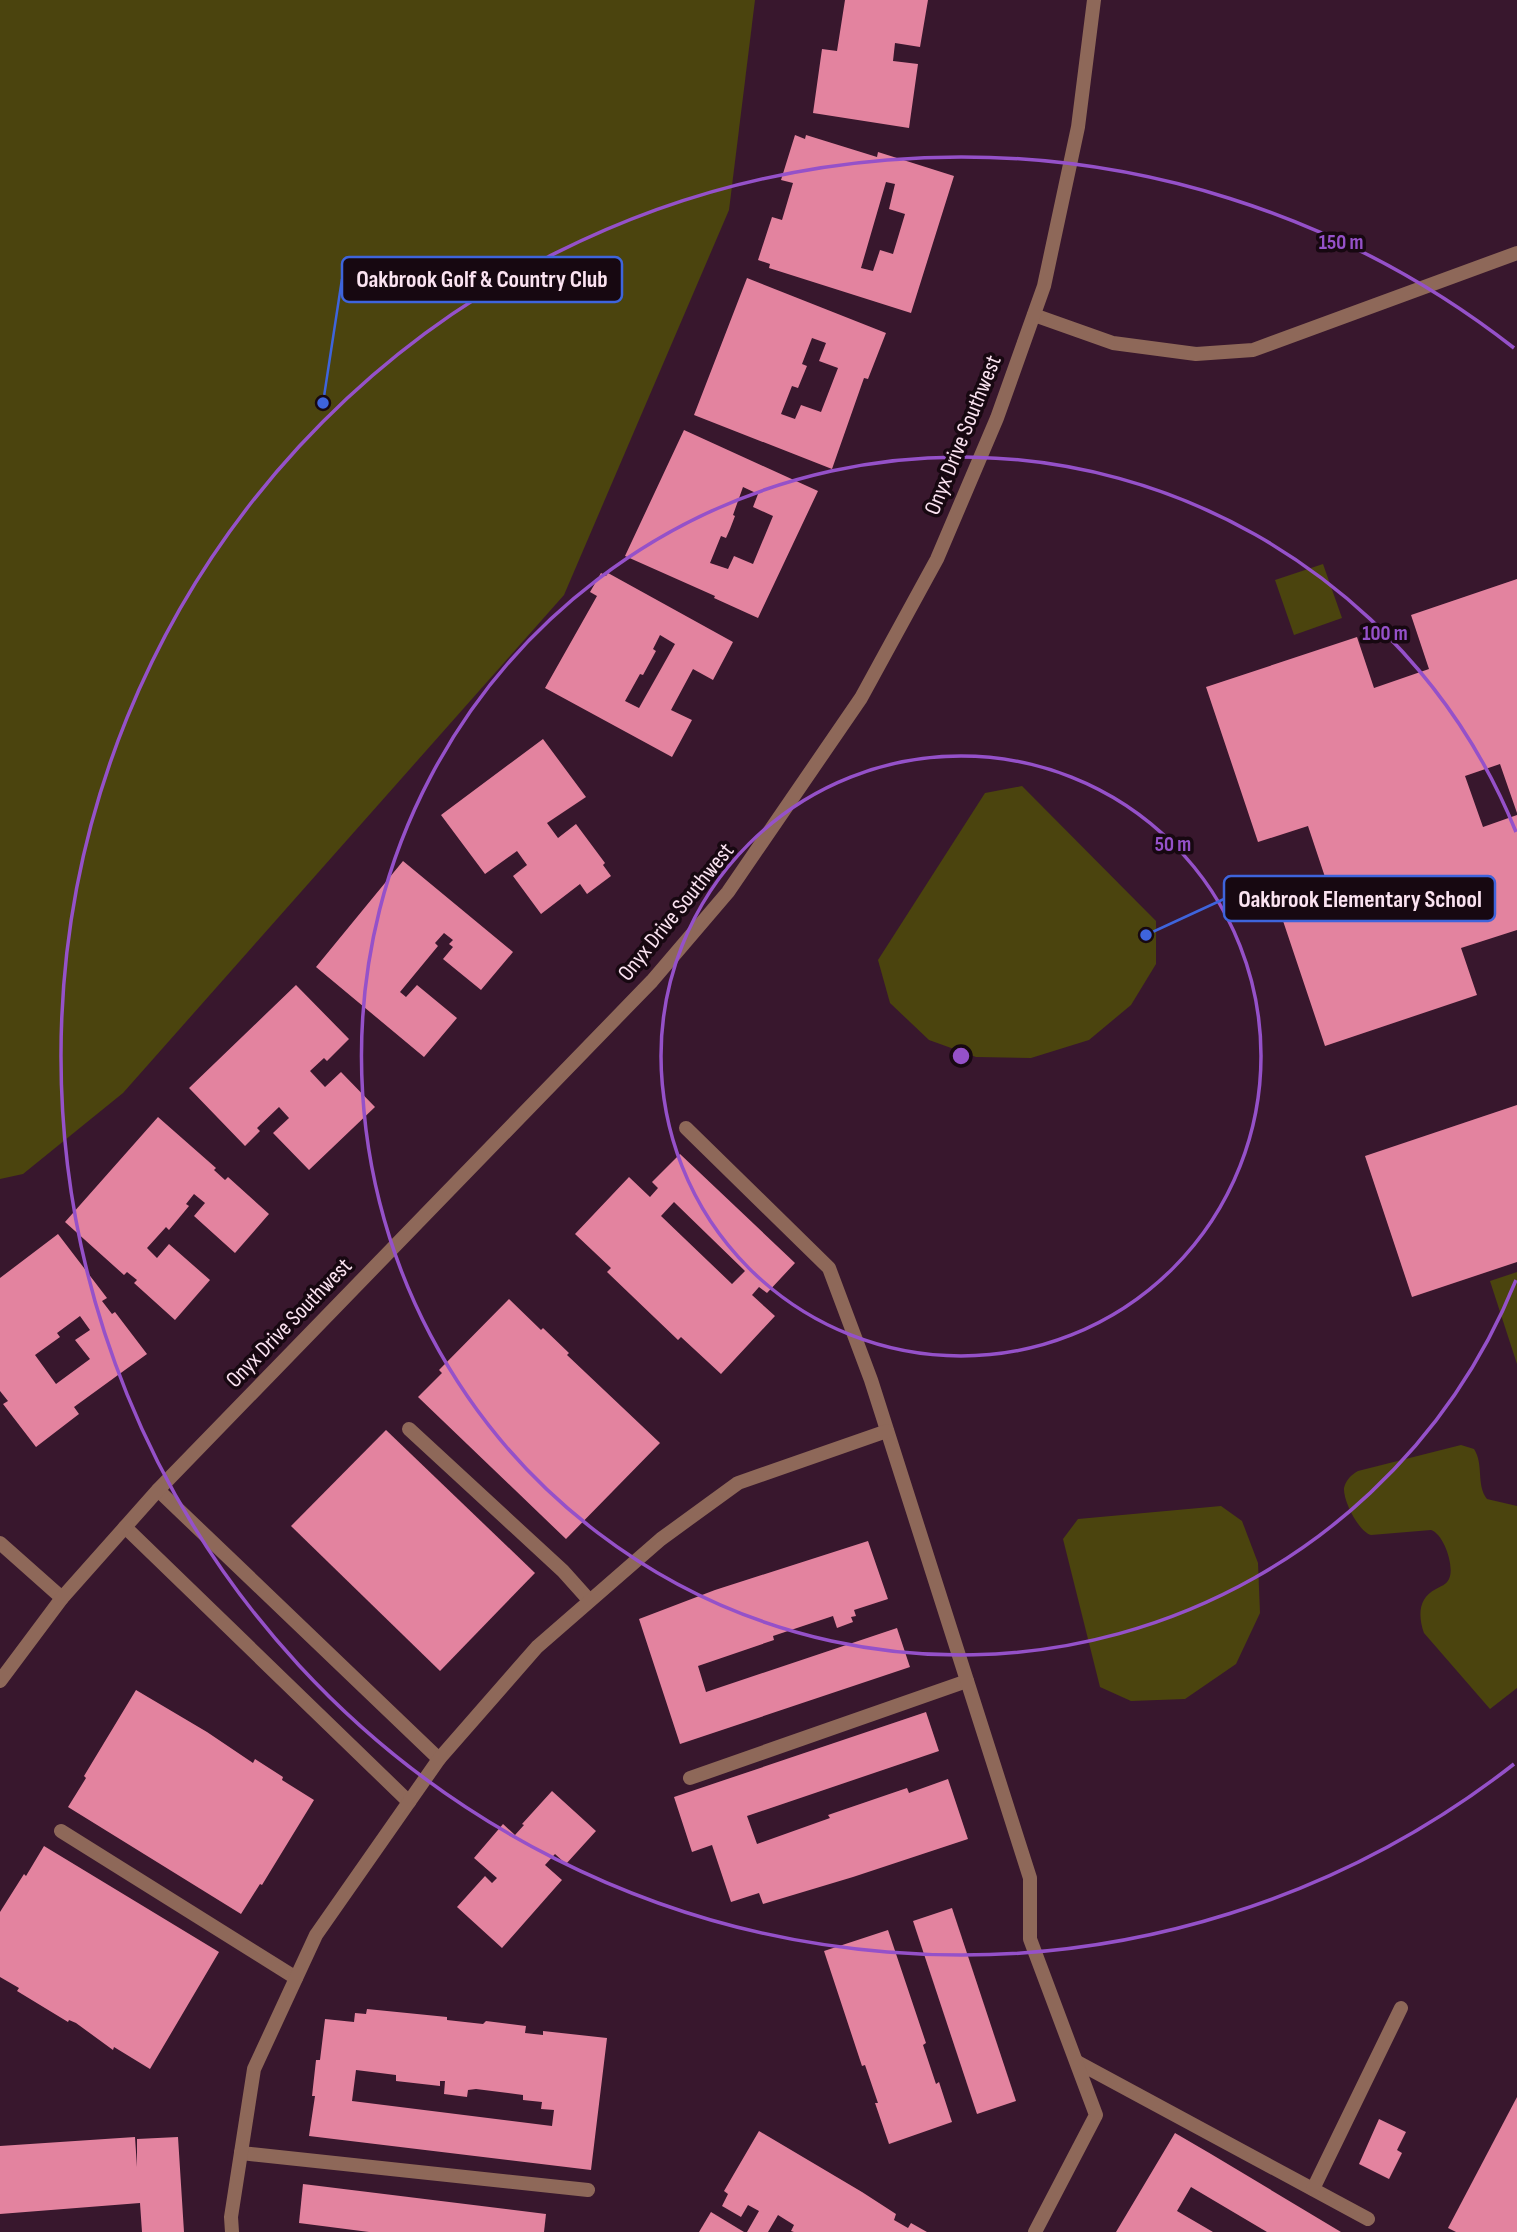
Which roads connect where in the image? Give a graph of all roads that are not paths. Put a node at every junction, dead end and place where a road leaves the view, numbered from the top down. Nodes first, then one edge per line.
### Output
1 (1094, 0) edge
2 (1517, 253) edge
3 (1034, 315) junction
4 (686, 1128) dead end
5 (409, 1429) dead end
6 (887, 1431) junction
7 (158, 1490) junction
8 (125, 1527) junction
9 (0, 1543) edge
10 (62, 1598) junction
11 (589, 1600) junction
12 (0, 1681) edge
13 (967, 1681) junction
14 (439, 1759) junction
15 (690, 1778) dead end
16 (409, 1802) junction
17 (61, 1831) dead end
18 (296, 1978) junction
19 (1401, 2008) dead end
20 (1077, 2062) junction
21 (242, 2153) junction
22 (1313, 2189) junction
23 (588, 2190) dead end
24 (1368, 2219) dead end
25 (232, 2232) edge
26 (1035, 2232) edge

1 - 3 street, Onyx Drive Southwest
2 - 3 street
3 - 7 street, Onyx Drive Southwest
4 - 6 street
5 - 11 street
6 - 11 street
6 - 13 street
7 - 8 street, Onyx Drive Southwest
7 - 14 street
8 - 10 street, Onyx Drive Southwest
8 - 16 street
9 - 10 street
10 - 12 street, Onyx Drive Southwest
11 - 14 street
13 - 15 street
13 - 20 street
14 - 16 street
16 - 18 street
17 - 18 street
18 - 21 street
19 - 22 street
20 - 22 street
20 - 26 street
21 - 23 street
21 - 25 street
22 - 24 street

